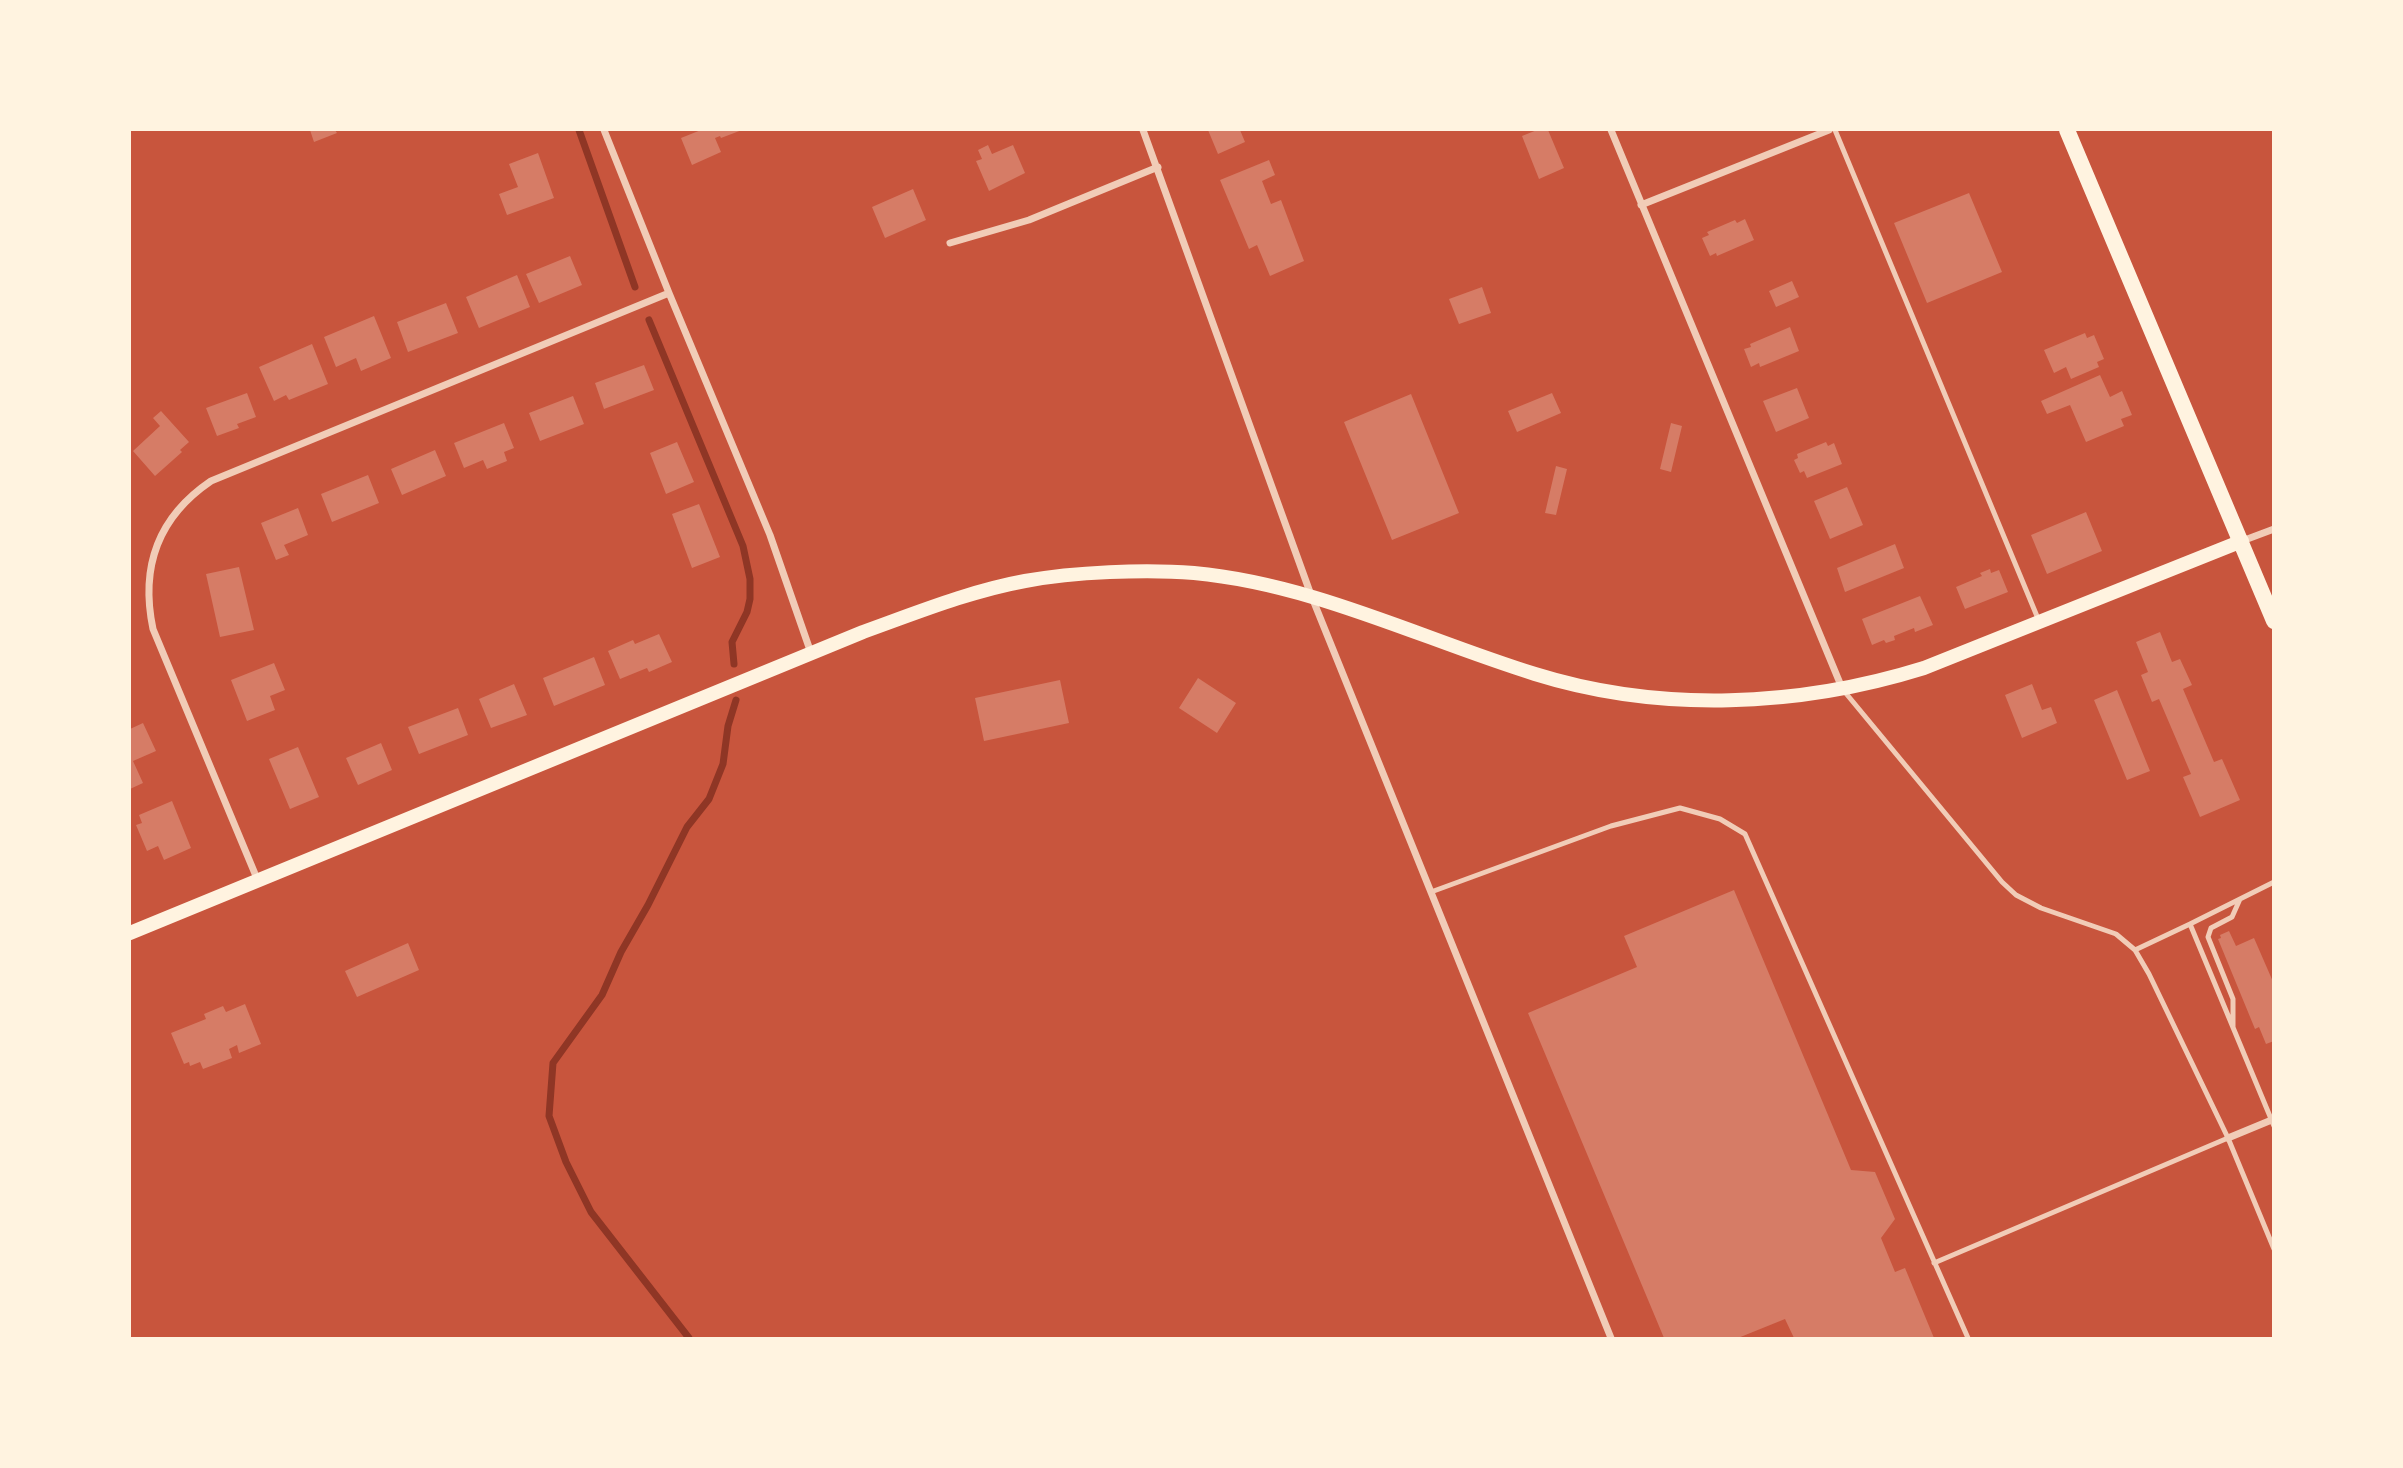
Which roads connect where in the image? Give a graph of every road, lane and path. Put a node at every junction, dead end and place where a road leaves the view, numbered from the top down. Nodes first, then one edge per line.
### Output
1 (604, 130) edge
2 (1143, 130) edge
3 (1611, 130) edge
4 (1829, 130) edge
5 (1835, 130) edge
6 (2067, 130) edge
7 (1158, 167) junction
8 (1641, 205) junction
9 (950, 243) dead end
10 (669, 293) junction
11 (2273, 529) edge
12 (2242, 541) junction
13 (1311, 595) junction
14 (2273, 621) edge
15 (2039, 622) junction
16 (811, 653) junction
17 (1842, 689) junction
18 (258, 881) junction
19 (2273, 882) edge
20 (1431, 892) junction
21 (2240, 899) junction
22 (2190, 924) junction
23 (130, 933) edge
24 (2135, 950) junction
25 (2233, 1030) junction
26 (2273, 1121) edge
27 (2228, 1138) junction
28 (2273, 1249) edge
29 (1934, 1263) junction
30 (1611, 1339) edge
31 (1968, 1339) edge

1 - 10 street
2 - 7 street
3 - 8 street
4 - 8 street
5 - 15 lane
6 - 12 highway
7 - 9 street
7 - 13 street
8 - 17 street
10 - 16 street
10 - 18 street
11 - 12 street
12 - 14 highway
12 - 15 main road
13 - 16 main road
13 - 17 main road
13 - 20 street
15 - 17 main road
16 - 18 main road
17 - 24 lane
18 - 23 main road
19 - 21 lane
20 - 29 lane
20 - 30 street
21 - 22 lane
21 - 25 lane
22 - 24 lane
22 - 25 lane
24 - 27 lane
25 - 26 lane
26 - 27 street
27 - 28 lane
27 - 29 lane
29 - 31 lane

